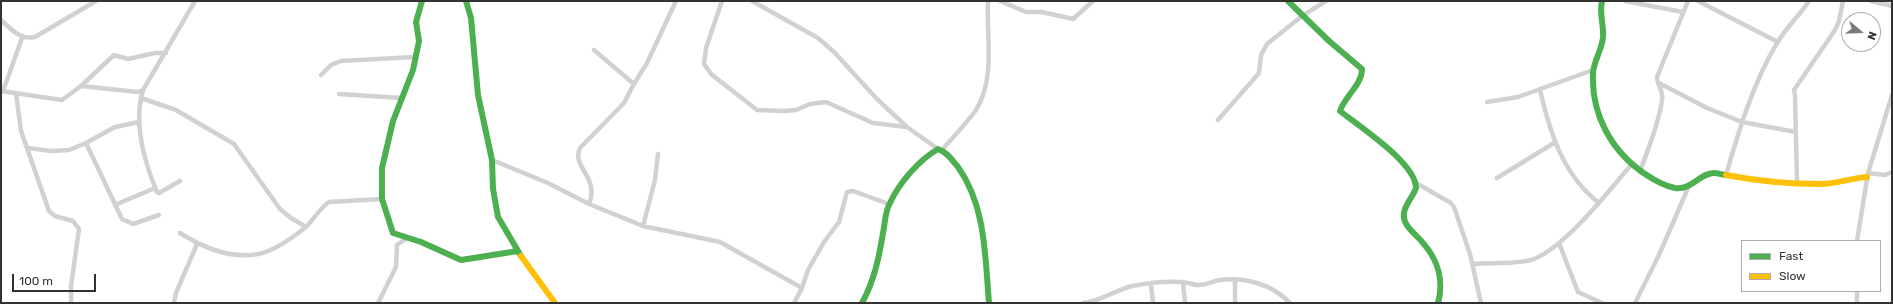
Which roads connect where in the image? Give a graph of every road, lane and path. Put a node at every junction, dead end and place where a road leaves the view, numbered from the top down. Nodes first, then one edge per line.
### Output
1 (96, 1) edge
2 (195, 1) edge
3 (422, 1) edge
4 (466, 1) edge
5 (676, 1) edge
6 (722, 1) edge
7 (752, 1) edge
8 (988, 1) edge
9 (1000, 1) edge
10 (1092, 1) edge
11 (1288, 1) edge
12 (1326, 1) edge
13 (1602, 1) edge
14 (1625, 1) edge
15 (1688, 1) edge
16 (1698, 1) edge
17 (1809, 1) edge
18 (1843, 1) edge
19 (1871, 1) edge
20 (1892, 6) edge
21 (1683, 12) junction
22 (1302, 16) junction
23 (1, 20) edge
24 (22, 38) junction
25 (1778, 42) junction
26 (594, 50) dead end
27 (166, 53) junction
28 (415, 57) junction
29 (1593, 70) junction
30 (321, 75) dead end
31 (1658, 82) junction
32 (634, 84) junction
33 (81, 86) junction
34 (144, 90) junction
35 (1540, 90) junction
36 (2, 91) edge
37 (16, 93) junction
38 (339, 94) dead end
39 (1892, 95) edge
40 (141, 98) junction
41 (402, 98) junction
42 (1487, 102) dead end
43 (1218, 120) dead end
44 (139, 122) junction
45 (1742, 122) junction
46 (908, 127) junction
47 (1796, 132) junction
48 (86, 143) junction
49 (1554, 143) junction
50 (28, 148) junction
51 (940, 150) junction
52 (658, 154) dead end
53 (492, 160) junction
54 (1631, 165) junction
55 (1640, 172) junction
56 (1892, 172) edge
57 (1726, 175) junction
58 (1868, 175) junction
59 (1497, 178) dead end
60 (180, 181) dead end
61 (1796, 181) junction
62 (1416, 183) junction
63 (155, 188) junction
64 (1688, 188) junction
65 (382, 199) junction
66 (1599, 203) junction
67 (589, 204) junction
68 (889, 204) junction
69 (116, 205) junction
70 (159, 215) dead end
71 (643, 226) junction
72 (306, 227) junction
73 (180, 233) dead end
74 (407, 238) junction
75 (1857, 240) edge
76 (1559, 243) junction
77 (197, 244) junction
78 (518, 251) junction
79 (1473, 264) junction
80 (1235, 279) junction
81 (1183, 282) junction
82 (1151, 284) junction
83 (802, 288) junction
84 (1857, 292) edge
85 (71, 303) edge
86 (174, 303) edge
87 (378, 303) edge
88 (555, 303) edge
89 (794, 303) edge
90 (862, 303) edge
91 (989, 303) edge
92 (1083, 303) edge
93 (1091, 303) edge
94 (1153, 303) edge
95 (1186, 303) edge
96 (1235, 303) edge
97 (1290, 303) edge
98 (1438, 303) edge
99 (1481, 303) edge
100 (1602, 303) edge
101 (1635, 303) edge
102 (1858, 303) edge

1 - 24 street
2 - 27 street
3 - 28 street
4 - 53 street
5 - 32 street
6 - 46 street
7 - 46 street
8 - 51 street
9 - 10 street
11 - 22 street
12 - 22 street
13 - 29 street
14 - 21 street
15 - 21 street
16 - 25 street
17 - 25 street
18 - 47 street
19 - 20 street
21 - 31 street
22 - 43 street
22 - 62 street
23 - 24 street
24 - 36 street
25 - 45 street
26 - 32 street
27 - 33 street
27 - 34 street
28 - 30 street
28 - 41 street
29 - 35 street
29 - 54 street
31 - 45 street
31 - 55 street
32 - 67 street
33 - 34 street
33 - 37 street
34 - 40 street
35 - 42 street
35 - 49 street
36 - 37 street
37 - 50 street
38 - 41 street
39 - 58 street
40 - 44 street
40 - 72 street
41 - 65 street
44 - 48 street
44 - 63 street
45 - 47 street
45 - 57 street
46 - 51 street
47 - 61 street
48 - 50 street
48 - 69 street
49 - 59 street
49 - 66 street
50 - 85 street
51 - 68 street
51 - 91 street
52 - 71 street
53 - 67 street
53 - 78 street
54 - 55 street
54 - 66 street
55 - 64 street
56 - 58 street
57 - 61 street
57 - 64 street
58 - 61 street
58 - 75 street
60 - 63 street
62 - 79 street
62 - 98 street
63 - 69 street
64 - 101 street
65 - 72 street
65 - 74 street
66 - 76 street
67 - 71 street
68 - 83 street
68 - 90 street
69 - 70 street
71 - 83 street
72 - 77 street
73 - 77 street
74 - 78 street
74 - 87 street
76 - 79 street
76 - 100 street
77 - 86 street
78 - 88 street
79 - 99 street
80 - 81 street
80 - 96 street
80 - 97 street
81 - 82 street
81 - 95 street
82 - 93 street
82 - 94 street
83 - 89 street
84 - 102 street
92 - 93 street

